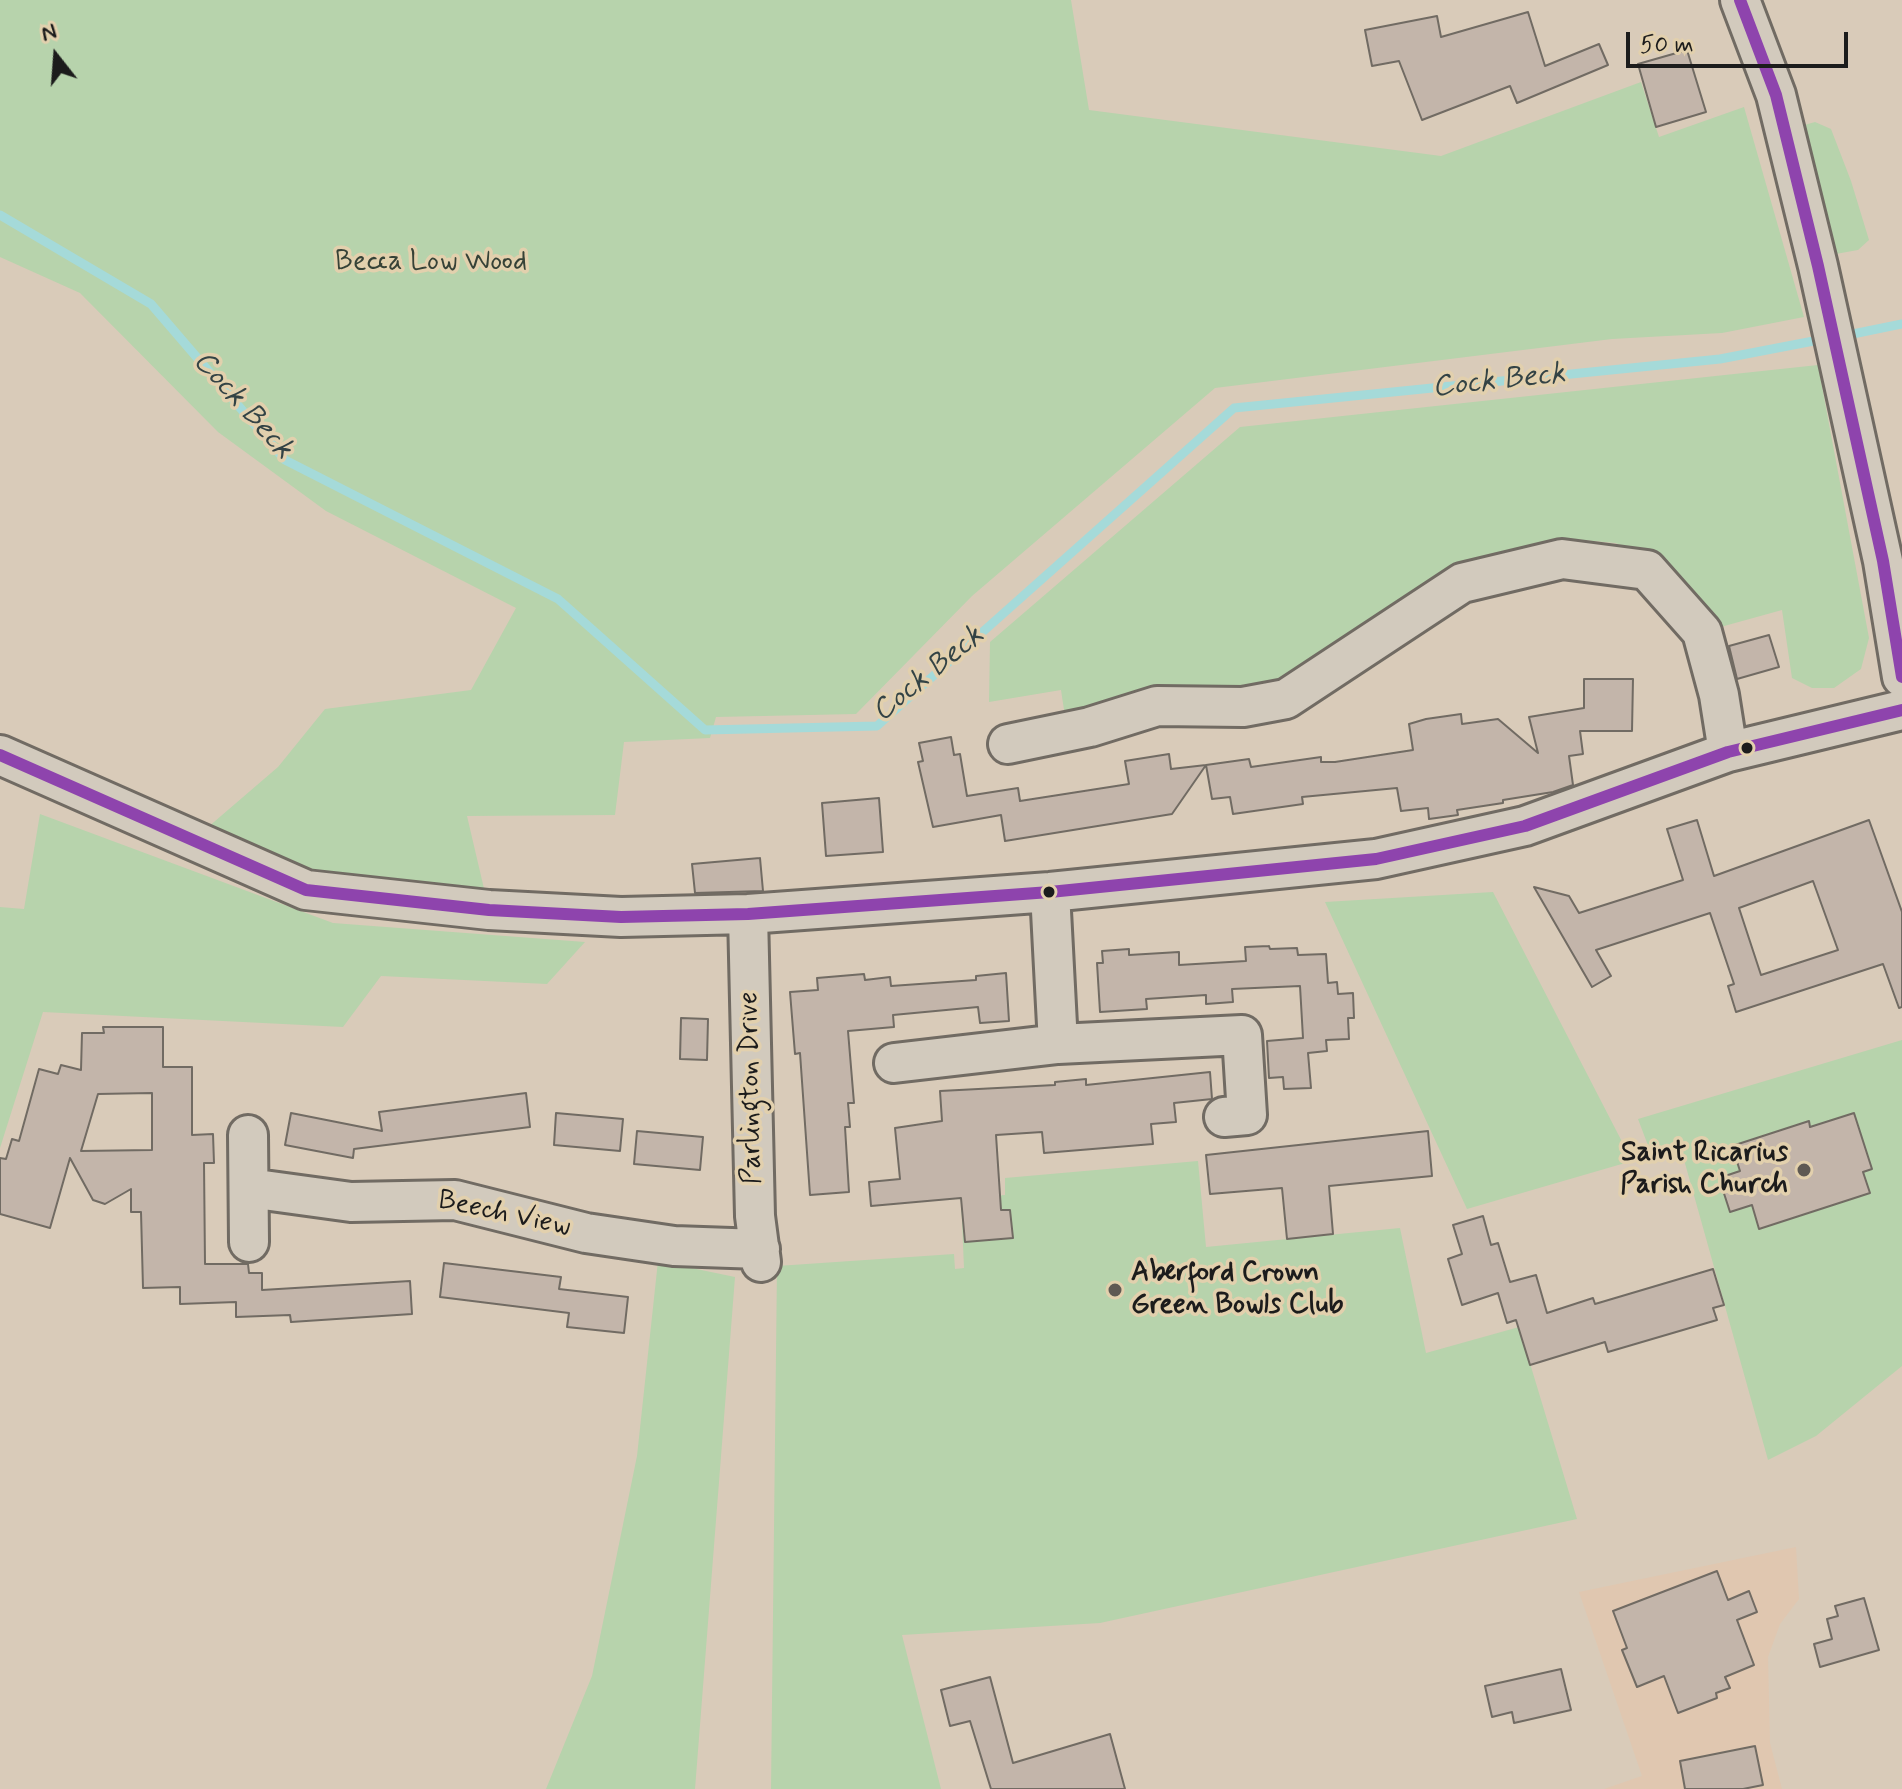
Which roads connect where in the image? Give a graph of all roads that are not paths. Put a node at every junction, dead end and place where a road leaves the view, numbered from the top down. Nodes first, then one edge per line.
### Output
1 (1740, 0) edge
2 (1902, 677) edge
3 (1902, 710) edge
4 (1008, 744) dead end
5 (1728, 752) junction
6 (0, 755) edge
7 (1050, 892) junction
8 (748, 914) junction
9 (1058, 1044) junction
10 (894, 1063) dead end
11 (1224, 1117) dead end
12 (248, 1135) dead end
13 (249, 1188) junction
14 (249, 1242) dead end
15 (761, 1255) joint

1 - 2 street
3 - 5 street
4 - 5 street
5 - 7 street
6 - 8 street
7 - 8 street
7 - 9 street
8 - 15 street, Parlington Drive
9 - 10 street
9 - 11 street
12 - 13 street
13 - 14 street
13 - 15 street, Beech View

